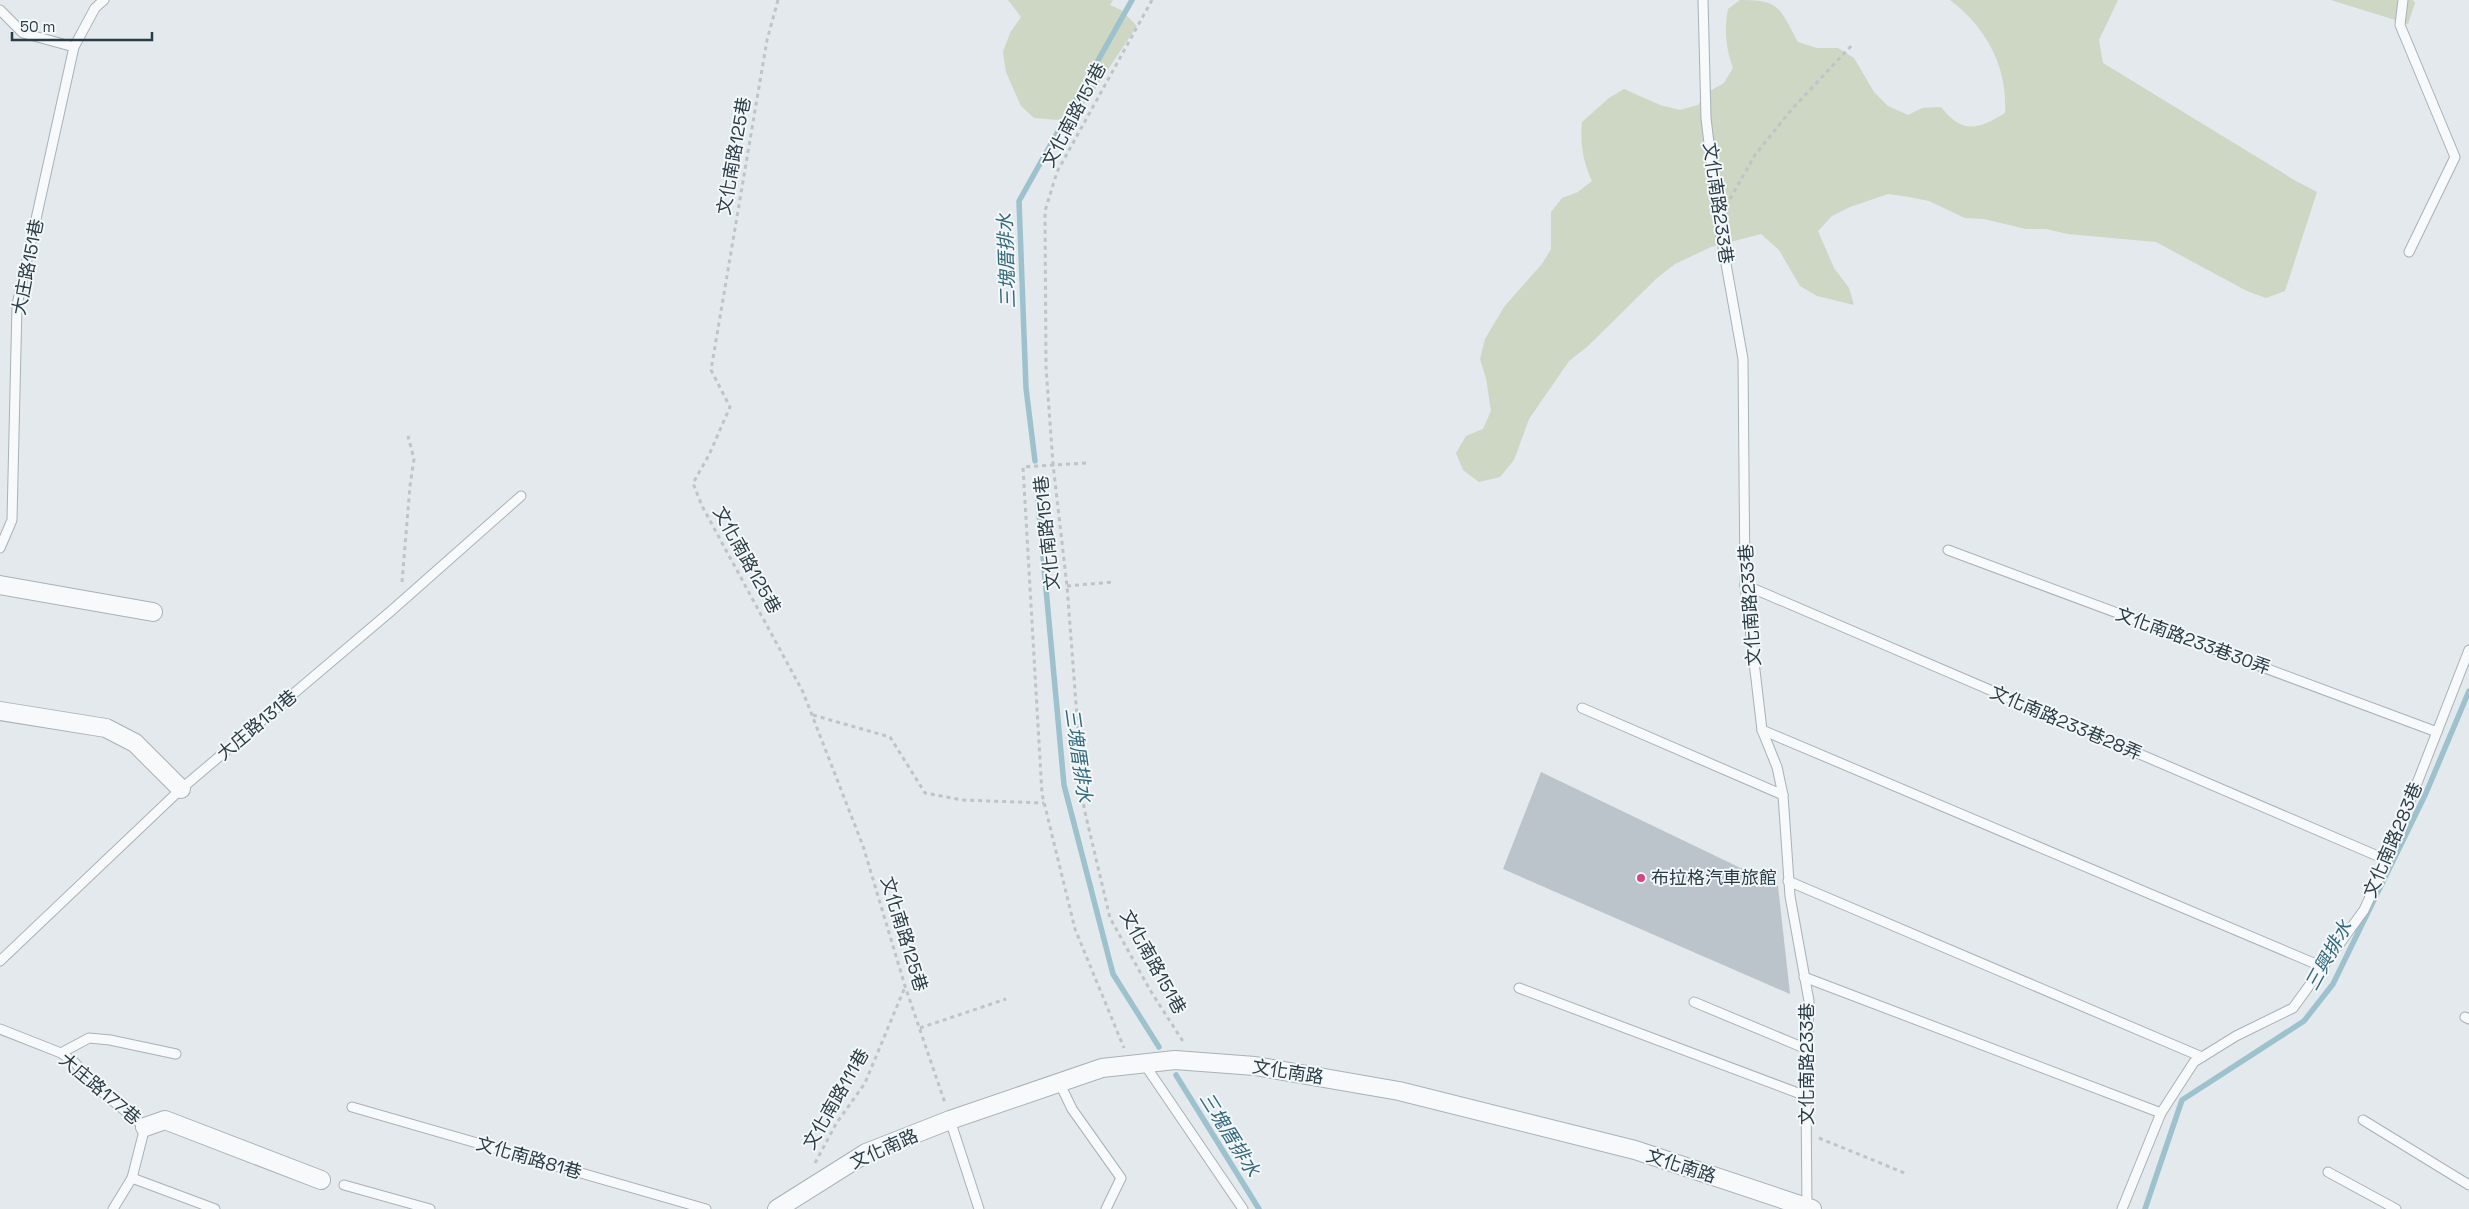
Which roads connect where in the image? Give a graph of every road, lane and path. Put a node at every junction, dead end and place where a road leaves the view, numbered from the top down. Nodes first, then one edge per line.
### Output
1 (104, 0) edge
2 (778, 0) edge
3 (1152, 0) edge
4 (1703, 0) edge
5 (2403, 0) edge
6 (0, 10) edge
7 (1852, 45) dead end
8 (74, 47) junction
9 (1718, 219) junction
10 (2409, 252) dead end
11 (408, 436) dead end
12 (1086, 463) dead end
13 (1053, 464) junction
14 (520, 496) dead end
15 (0, 548) edge
16 (1948, 550) dead end
17 (1113, 582) dead end
18 (0, 585) edge
19 (1067, 586) junction
20 (1745, 586) junction
21 (391, 611) junction
22 (153, 612) dead end
23 (2469, 650) edge
24 (1582, 708) dead end
25 (0, 710) edge
26 (812, 715) junction
27 (1762, 730) junction
28 (2437, 732) junction
29 (181, 789) junction
30 (1783, 795) junction
31 (1044, 803) junction
32 (2387, 860) junction
33 (1788, 881) junction
34 (0, 961) edge
35 (2323, 967) junction
36 (1804, 976) junction
37 (905, 986) junction
38 (1519, 988) dead end
39 (1006, 999) dead end
40 (1694, 1002) dead end
41 (920, 1028) junction
42 (0, 1029) edge
43 (1809, 1050) junction
44 (61, 1053) junction
45 (176, 1054) dead end
46 (2202, 1057) junction
47 (1197, 1062) junction
48 (1138, 1065) junction
49 (1059, 1082) junction
50 (1806, 1096) junction
51 (352, 1107) dead end
52 (2161, 1113) junction
53 (950, 1120) junction
54 (2364, 1120) dead end
55 (145, 1127) junction
56 (1806, 1133) junction
57 (811, 1170) dead end
58 (2328, 1172) dead end
59 (1907, 1174) dead end
60 (132, 1178) junction
61 (321, 1180) dead end
62 (344, 1185) dead end
63 (2469, 1185) edge
64 (796, 1202) edge
65 (1809, 1208) edge
66 (113, 1209) edge
67 (215, 1209) edge
68 (430, 1209) edge
69 (706, 1209) edge
70 (776, 1209) edge
71 (979, 1209) edge
72 (1106, 1209) edge
73 (1244, 1209) edge
74 (2122, 1209) edge
75 (2396, 1209) edge

1 - 8 lane, 大庄路151巷
2 - 26 path, 文化南路125巷
3 - 13 path, 文化南路151巷
4 - 9 lane, 文化南路233巷
5 - 10 lane
6 - 8 lane
7 - 9 path
8 - 15 lane, 大庄路151巷
9 - 20 lane, 文化南路233巷
11 - 21 path
12 - 13 path
13 - 19 path, 文化南路151巷
13 - 31 path
14 - 21 lane, 大庄路131巷
16 - 28 lane, 文化南路233巷30弄
17 - 19 path
18 - 22 street
19 - 47 path, 文化南路151巷
20 - 27 lane, 文化南路233巷
20 - 32 lane, 文化南路233巷28弄
21 - 29 lane, 大庄路131巷
23 - 28 lane, 文化南路283巷
24 - 30 lane
25 - 29 street
26 - 31 path
26 - 37 path, 文化南路125巷
27 - 30 lane, 文化南路233巷
27 - 35 lane
28 - 32 lane, 文化南路283巷
29 - 34 lane, 大庄路131巷
30 - 33 lane, 文化南路233巷
31 - 48 path
32 - 35 lane, 文化南路283巷
33 - 36 lane, 文化南路233巷
33 - 46 lane
35 - 46 lane, 文化南路283巷
36 - 43 lane, 文化南路233巷
36 - 52 lane
37 - 41 path, 文化南路125巷
37 - 57 path, 文化南路111巷
38 - 50 lane
39 - 41 path
40 - 43 lane
41 - 53 path, 文化南路125巷
42 - 44 lane, 大庄路177巷
43 - 50 lane, 文化南路233巷
44 - 45 lane
44 - 55 lane, 大庄路177巷
46 - 52 lane, 文化南路283巷
47 - 48 street, 文化南路
47 - 65 street, 文化南路
48 - 49 street, 文化南路
48 - 73 lane
49 - 53 street, 文化南路
49 - 72 lane
50 - 56 lane, 文化南路233巷
51 - 69 lane, 文化南路81巷
52 - 74 lane, 文化南路283巷
53 - 64 street, 文化南路
53 - 71 lane
54 - 63 lane
55 - 60 lane, 大庄路177巷
55 - 61 street
56 - 59 path
56 - 65 lane, 文化南路233巷
58 - 75 lane
60 - 66 lane, 大庄路177巷
60 - 67 lane
62 - 68 lane
64 - 70 street, 文化南路

